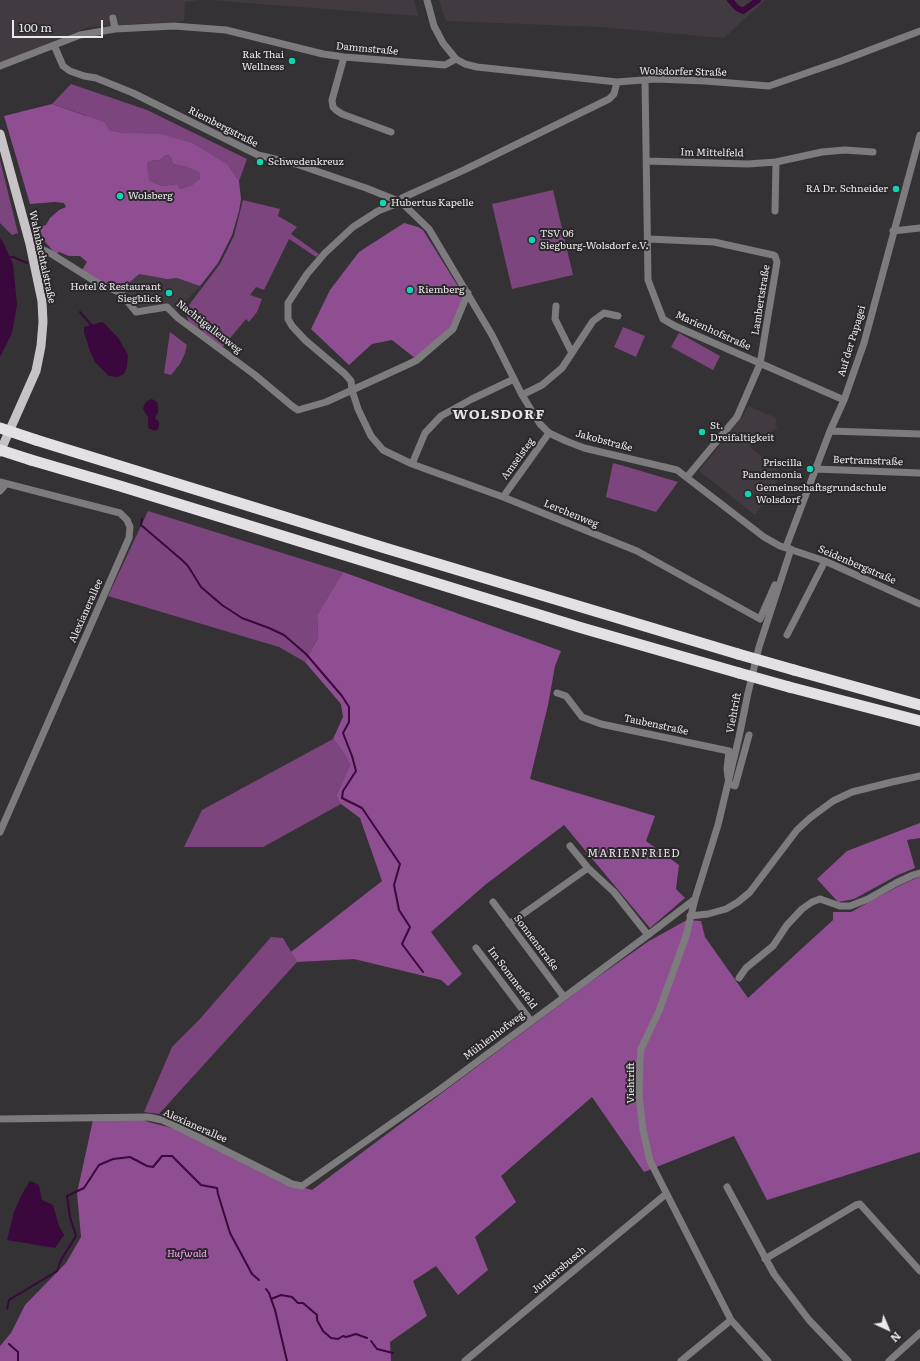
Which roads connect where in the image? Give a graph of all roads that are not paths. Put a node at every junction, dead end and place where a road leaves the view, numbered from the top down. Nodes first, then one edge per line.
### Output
1 (427, 0) edge
2 (113, 18) dead end
3 (115, 29) junction
4 (920, 31) edge
5 (54, 45) junction
6 (344, 58) junction
7 (456, 59) junction
8 (0, 66) edge
9 (645, 80) junction
10 (617, 82) junction
11 (391, 132) dead end
12 (0, 134) edge
13 (920, 135) edge
14 (873, 152) dead end
15 (647, 161) junction
16 (776, 162) junction
17 (401, 202) junction
18 (775, 211) dead end
19 (920, 228) edge
20 (893, 231) junction
21 (648, 239) junction
22 (30, 244) junction
23 (468, 294) junction
24 (556, 306) dead end
25 (618, 316) dead end
26 (572, 354) junction
27 (760, 364) junction
28 (514, 379) junction
29 (352, 390) junction
30 (522, 395) junction
31 (844, 400) junction
32 (0, 428) edge
33 (830, 431) junction
34 (549, 433) junction
35 (920, 434) edge
36 (0, 451) edge
37 (412, 464) junction
38 (815, 469) junction
39 (920, 473) edge
40 (688, 477) junction
41 (3, 483) edge
42 (0, 491) edge
43 (503, 498) junction
44 (789, 548) junction
45 (825, 561) junction
46 (782, 574) junction
47 (920, 604) edge
48 (787, 635) dead end
49 (760, 647) joint
50 (556, 694) dead end
51 (920, 705) edge
52 (920, 721) edge
53 (749, 735) dead end
54 (920, 776) edge
55 (728, 784) junction
56 (0, 832) edge
57 (570, 846) dead end
58 (588, 868) junction
59 (920, 873) edge
60 (695, 898) junction
61 (493, 902) dead end
62 (690, 916) junction
63 (509, 924) junction
64 (648, 935) junction
65 (476, 948) dead end
66 (740, 978) dead end
67 (564, 996) junction
68 (531, 1021) junction
69 (0, 1119) edge
70 (302, 1186) joint
71 (727, 1187) dead end
72 (666, 1194) junction
73 (765, 1259) junction
74 (920, 1272) edge
75 (731, 1320) junction
76 (920, 1333) edge
77 (465, 1361) edge
78 (681, 1361) edge
79 (768, 1361) edge
80 (848, 1361) edge
81 (889, 1361) edge

1 - 7 street
2 - 3 street
3 - 5 street, Dammstraße
3 - 6 street, Dammstraße
4 - 9 street, Wolsdorfer Straße
5 - 8 street, Dammstraße
5 - 17 street, Riembergstraße
6 - 7 street, Dammstraße
6 - 11 street
7 - 10 street
9 - 10 street, Wolsdorfer Straße
9 - 15 street, Marienhofstraße
10 - 17 street
12 - 22 main road, Wahnbachtalstraße
13 - 20 street, Auf der Papagei
14 - 16 street, Im Mittelfeld
15 - 16 street, Im Mittelfeld
15 - 21 street, Marienhofstraße
16 - 18 street
17 - 23 street, Jakobstraße
17 - 29 street, Lerchenweg
19 - 20 street
20 - 31 street, Auf der Papagei
21 - 27 street, Marienhofstraße
21 - 27 street, Lambertstraße
22 - 29 street, Nachtigallenweg
22 - 36 main road, Wahnbachtalstraße
23 - 28 street, Jakobstraße
23 - 29 street
24 - 26 street
25 - 26 street
26 - 30 street
27 - 31 street, Marienhofstraße
27 - 40 street, Lambertstraße
28 - 30 street, Jakobstraße
28 - 37 street
29 - 37 street, Lerchenweg
30 - 34 street, Jakobstraße
31 - 33 street, Auf der Papagei
32 - 51 highway, bridge
33 - 35 street
33 - 38 street, Auf der Papagei
34 - 40 street, Jakobstraße
34 - 43 street, Amselsteg
36 - 52 highway, bridge
37 - 43 street, Lerchenweg
38 - 39 street, Bertramstraße
38 - 44 street, Auf der Papagei
40 - 44 street, Jakobstraße
41 - 42 street
41 - 56 street, Alexianerallee
43 - 46 street, Lerchenweg
44 - 45 street, Seidenbergstraße
44 - 46 street, Auf der Papagei
45 - 47 street, Seidenbergstraße
45 - 48 street
46 - 49 street, Auf der Papagei
49 - 55 street, Viehtrift
50 - 55 street, Taubenstraße
53 - 55 street, Viehtrift
54 - 62 street
55 - 60 street, Viehtrift
57 - 58 street
58 - 63 street
58 - 64 street
59 - 66 street
60 - 62 street, Viehtrift
60 - 64 street, Mühlenhofweg
61 - 63 street, Sonnenstraße
62 - 72 street, Viehtrift
63 - 67 street, Sonnenstraße
64 - 67 street, Mühlenhofweg
65 - 68 street, Im Sommerfeld
67 - 68 street, Mühlenhofweg
68 - 70 street, Mühlenhofweg
69 - 70 street, Alexianerallee
71 - 73 street
72 - 75 street, Viehtrift
72 - 77 street, Junkersbusch
73 - 74 street
73 - 80 street
75 - 78 street
75 - 79 street, Viehtrift
76 - 81 street

